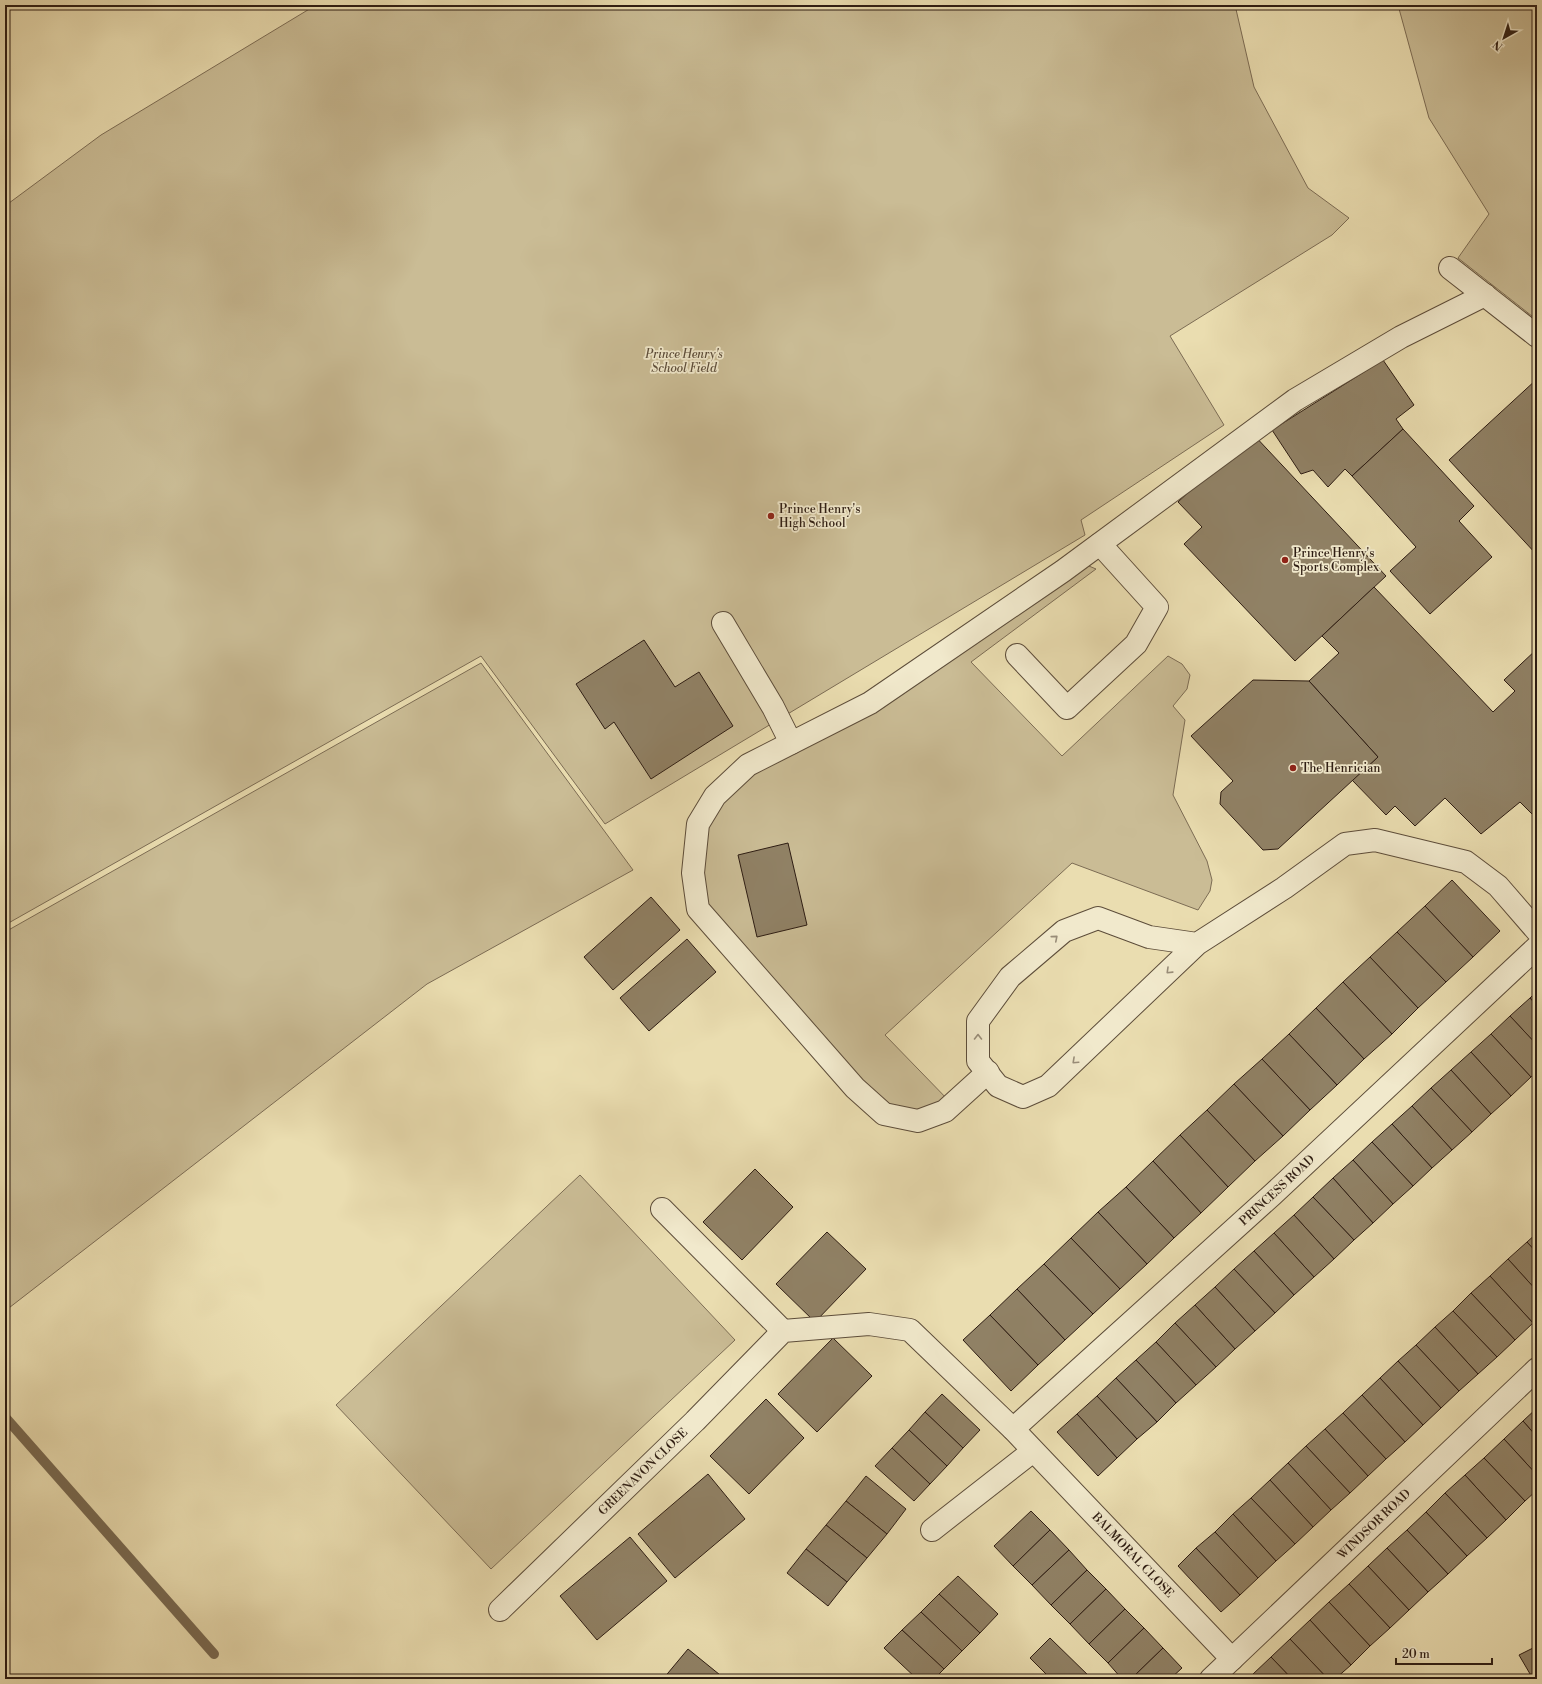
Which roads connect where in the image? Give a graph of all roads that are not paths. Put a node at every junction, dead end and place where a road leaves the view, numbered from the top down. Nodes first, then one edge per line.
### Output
1 (1450, 268) dead end
2 (1485, 295) junction
3 (1537, 336) edge
4 (1100, 544) junction
5 (723, 623) dead end
6 (1017, 655) dead end
7 (791, 743) junction
8 (1537, 931) edge
9 (1197, 944) junction
10 (1537, 947) edge
11 (988, 1072) junction
12 (662, 1209) dead end
13 (783, 1331) junction
14 (1537, 1369) edge
15 (1013, 1429) junction
16 (1033, 1451) junction
17 (932, 1530) dead end
18 (500, 1610) dead end
19 (1232, 1659) junction
20 (1211, 1679) edge

1 - 2 street
2 - 3 street
2 - 4 street
4 - 6 street
4 - 7 street
5 - 7 street
7 - 11 street
8 - 9 street
9 -> 11 street
11 -> 9 street
10 - 15 street, PRINCESS ROAD
12 - 13 street
13 - 15 street, BALMORAL CLOSE
13 - 18 street, GREENAVON CLOSE
14 - 19 street, WINDSOR ROAD
15 - 16 street, BALMORAL CLOSE
16 - 17 street
16 - 19 street, BALMORAL CLOSE
19 - 20 street, WINDSOR ROAD

